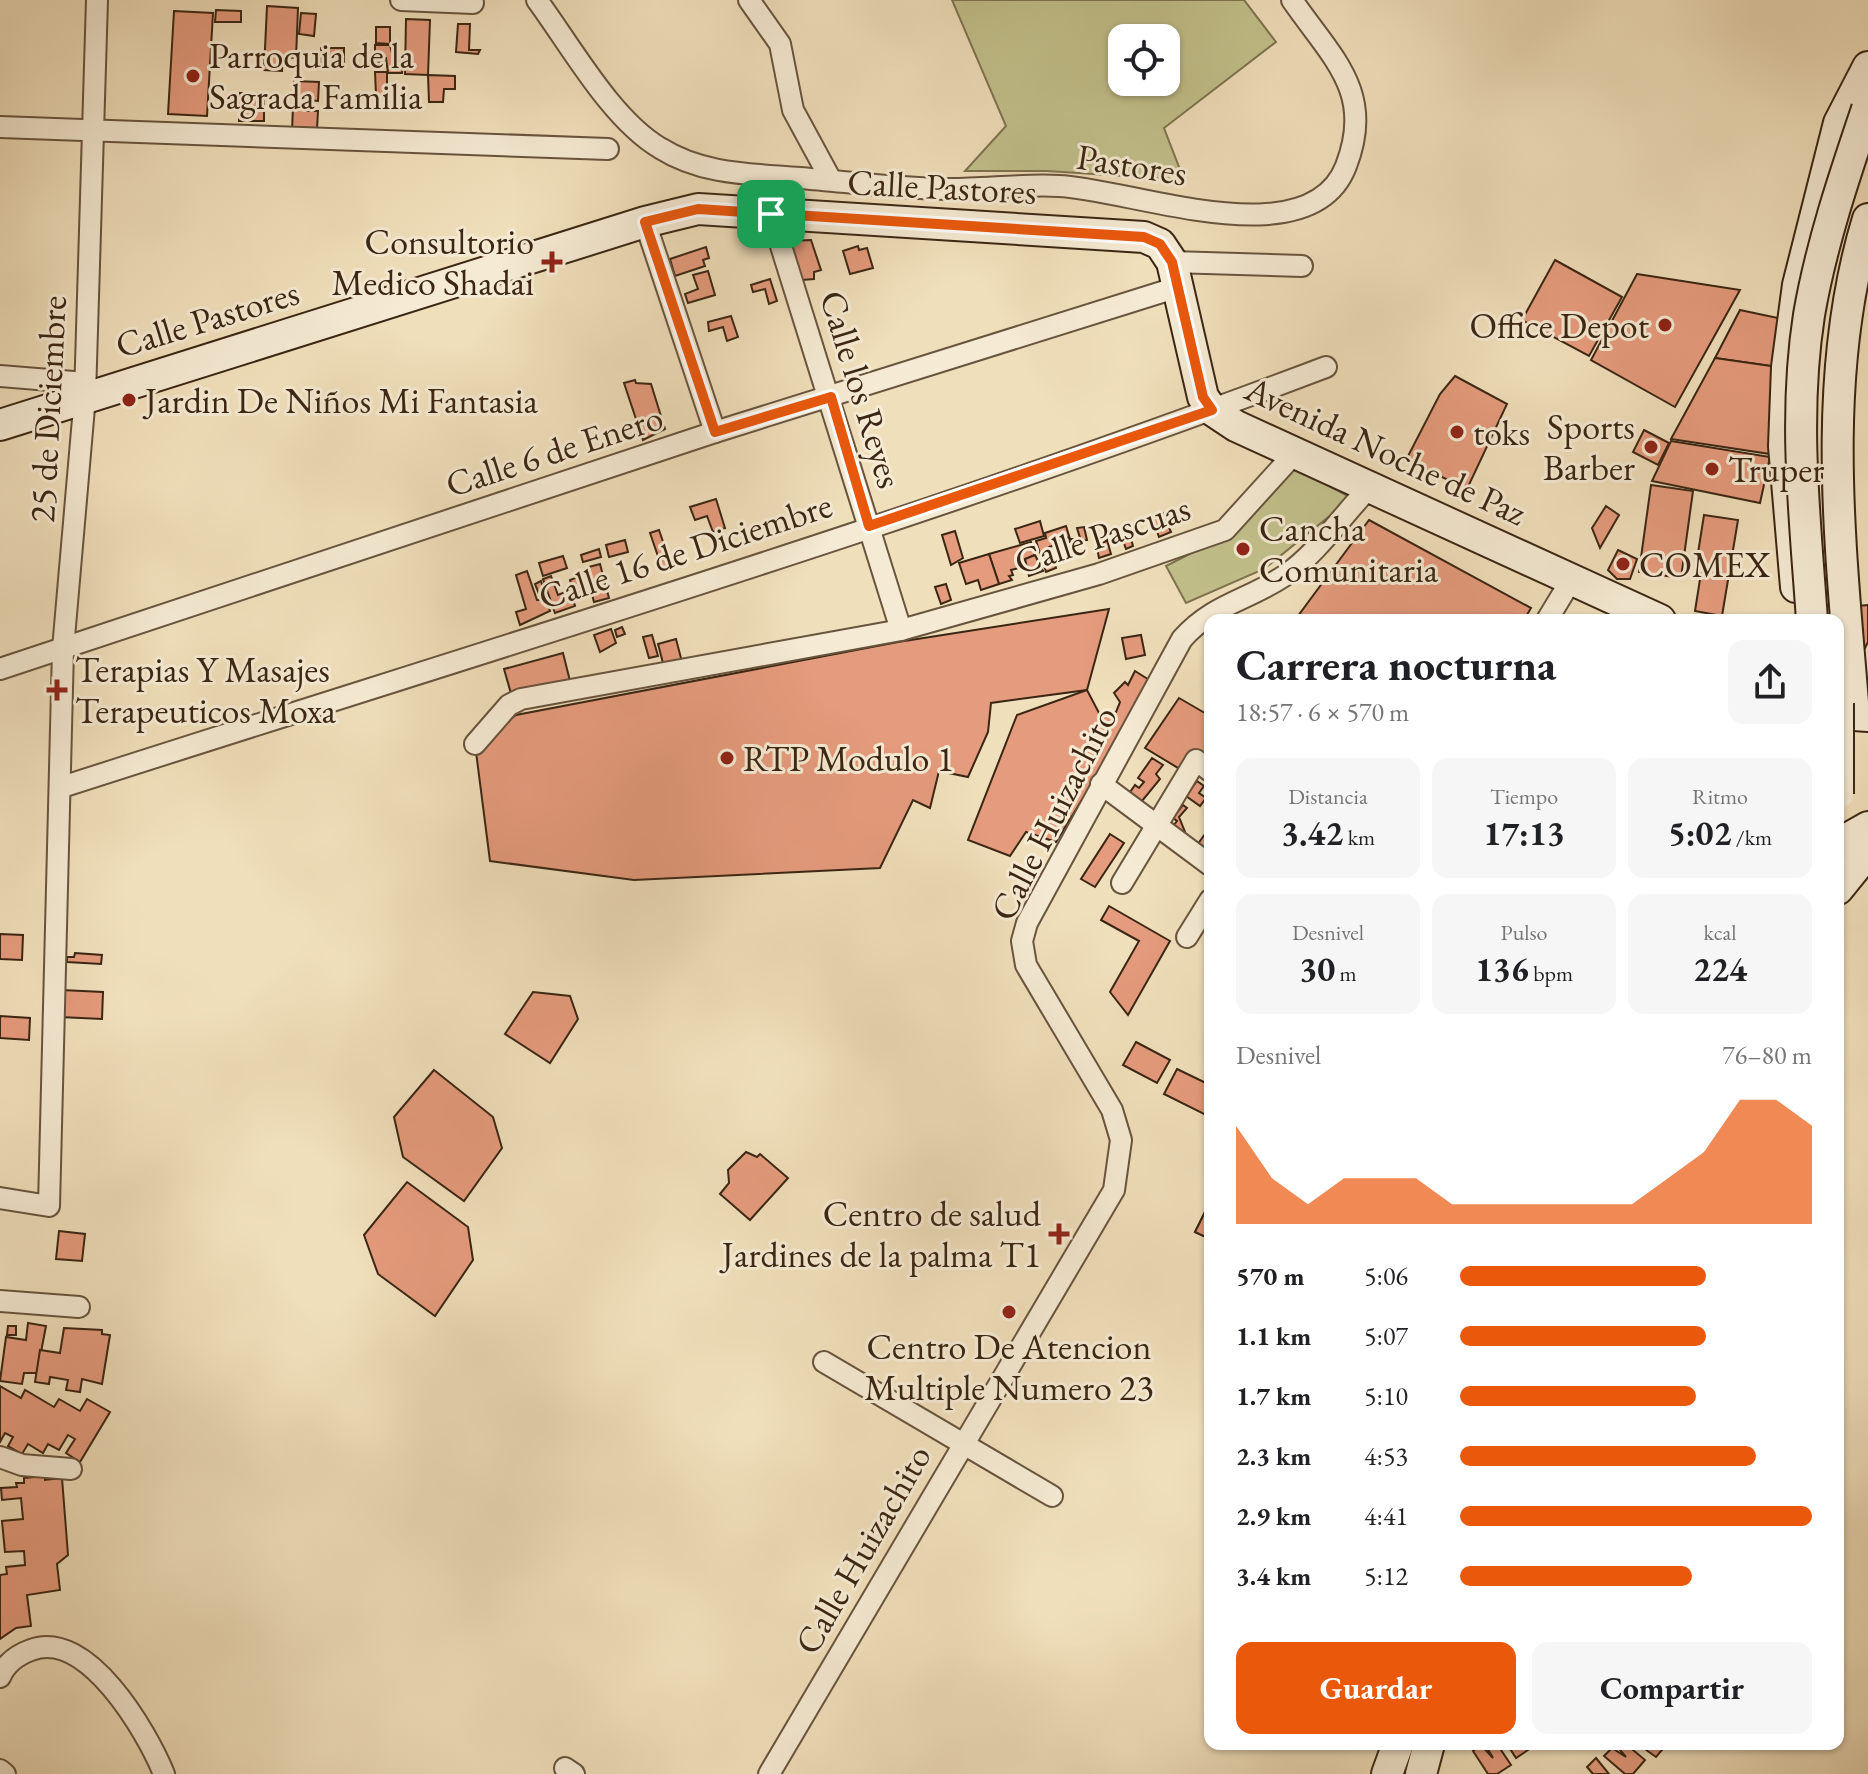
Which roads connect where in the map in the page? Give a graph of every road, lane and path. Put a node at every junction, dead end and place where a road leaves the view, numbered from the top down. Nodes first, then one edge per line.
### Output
1 (97, 0) edge
2 (401, 0) edge
3 (537, 0) edge
4 (749, 0) edge
5 (1292, 0) edge
6 (473, 3) dead end
7 (1868, 67) edge
8 (1867, 108) edge
9 (0, 127) edge
10 (93, 131) junction
11 (608, 149) dead end
12 (1868, 170) edge
13 (831, 180) junction
14 (771, 214) junction
15 (1868, 219) edge
16 (645, 222) junction
17 (1302, 266) dead end
18 (1175, 274) junction
19 (1326, 367) dead end
20 (0, 376) edge
21 (86, 390) junction
22 (831, 397) junction
23 (1212, 410) junction
24 (0, 425) edge
25 (715, 432) junction
26 (1294, 454) junction
27 (1839, 486) junction
28 (1785, 488) junction
29 (1368, 489) junction
30 (869, 526) junction
31 (1573, 577) junction
32 (1209, 614) edge
33 (1551, 614) edge
34 (1648, 614) edge
35 (1799, 614) edge
36 (1812, 614) edge
37 (1837, 614) edge
38 (1839, 614) edge
39 (1204, 616) edge
40 (901, 630) junction
41 (63, 649) junction
42 (1844, 660) edge
43 (0, 669) edge
44 (1853, 713) edge
45 (475, 744) dead end
46 (1844, 762) edge
47 (1203, 765) edge
48 (1101, 784) junction
49 (62, 787) junction
50 (1157, 824) junction
51 (1860, 835) edge
52 (1204, 860) edge
53 (1844, 874) edge
54 (1122, 883) dead end
55 (1204, 910) edge
56 (1187, 937) dead end
57 (0, 1198) edge
58 (0, 1301) edge
59 (79, 1307) dead end
60 (824, 1362) dead end
61 (963, 1444) junction
62 (0, 1457) edge
63 (71, 1469) dead end
64 (1052, 1496) dead end
65 (0, 1677) edge
66 (1396, 1750) edge
67 (1427, 1750) edge
68 (0, 1770) edge
69 (5, 1774) edge
70 (164, 1774) edge
71 (769, 1774) edge
72 (1387, 1774) edge
73 (1421, 1774) edge

1 - 10 street, 25 de Diciembre
2 - 6 street
3 - 13 street, Pastores
4 - 13 street
5 - 13 street, Pastores
7 - 28 street
8 - 36 street, bridge
9 - 10 street
10 - 11 street
10 - 21 street, 25 de Diciembre
12 - 37 street
14 - 16 street, Calle Pastores
14 - 18 street, Calle Pastores
14 - 22 street, Calle los Reyes
15 - 27 street
16 - 21 street, Calle Pastores
16 - 25 street
17 - 18 street, Calle 6 de Enero
18 - 22 street, Calle 6 de Enero
18 - 23 street, Avenida Noche de Paz
19 - 23 street, Calle 16 de Diciembre
20 - 21 street
21 - 24 street, Calle Pastores
21 - 41 street, 25 de Diciembre
22 - 25 street, Calle 6 de Enero
22 - 30 street, Calle los Reyes
23 - 26 street, Avenida Noche de Paz
23 - 30 street, Calle 16 de Diciembre
25 - 41 street, Calle 6 de Enero
26 - 29 street, Avenida Noche de Paz
26 - 40 street, Calle Pascuas
27 - 28 street
27 - 38 street
28 - 35 street
29 - 31 street, Avenida Noche de Paz
29 - 32 street, Calle Huizachito
30 - 40 street, Calle los Reyes
30 - 49 street, Calle 16 de Diciembre
31 - 33 street
31 - 34 street, Avenida Noche de Paz
39 - 48 street, Calle Huizachito
40 - 45 street, Calle Pascuas
41 - 43 street, Calle 6 de Enero
41 - 49 street, 25 de Diciembre
42 - 44 street
44 - 46 street, bridge
47 - 50 street
48 - 50 street
48 - 61 street, Calle Huizachito
49 - 57 street, 25 de Diciembre
50 - 52 street
50 - 54 street
51 - 53 street
55 - 56 street
58 - 59 street
60 - 61 street
61 - 64 street
61 - 71 street, Calle Huizachito
62 - 63 street
65 - 70 street
66 - 72 street
67 - 73 street
68 - 69 street

